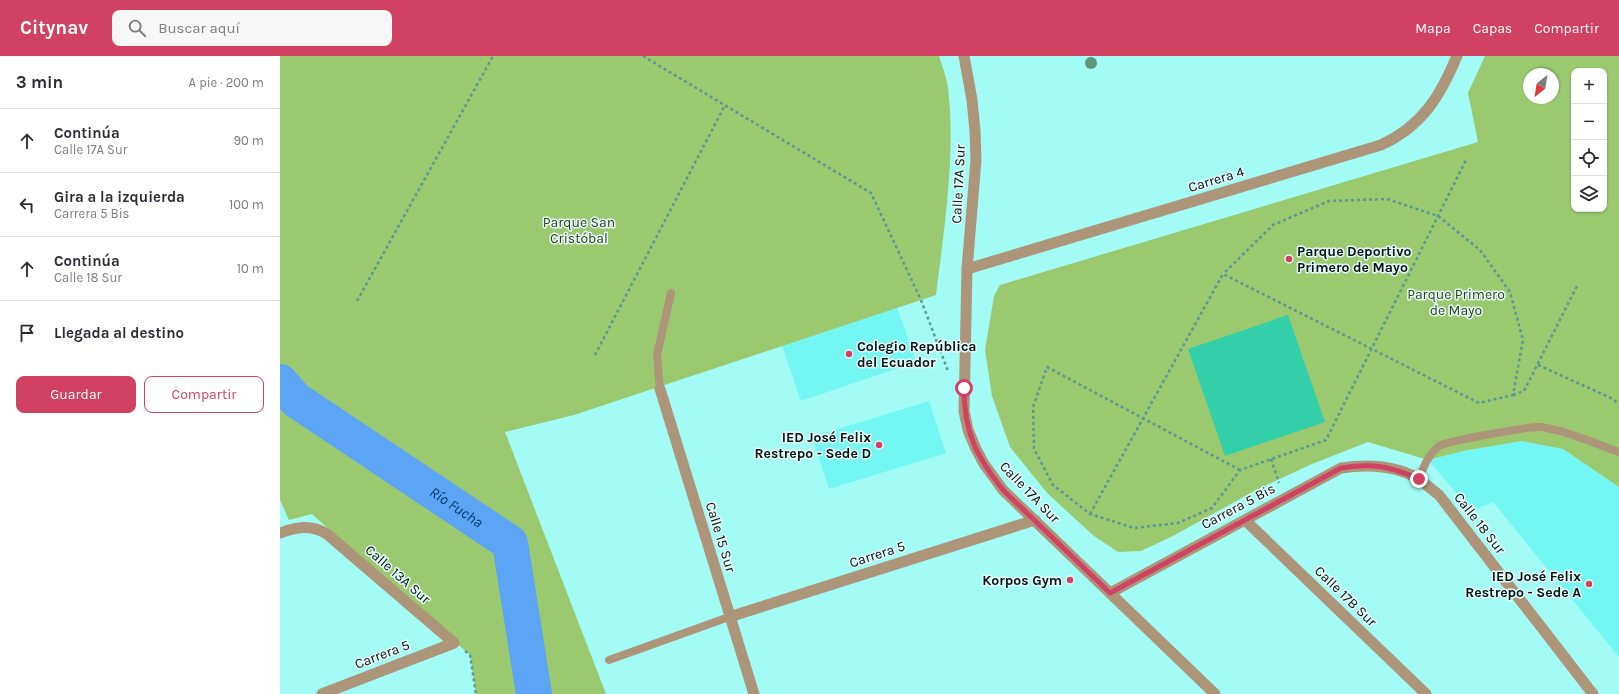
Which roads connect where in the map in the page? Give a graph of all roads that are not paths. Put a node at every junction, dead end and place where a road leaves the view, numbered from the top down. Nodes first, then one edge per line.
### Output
1 (964, 56) edge
2 (1457, 56) edge
3 (967, 269) junction
4 (671, 293) dead end
5 (660, 389) joint
6 (1619, 452) edge
7 (1385, 466) joint
8 (1419, 479) junction
9 (1035, 520) junction
10 (1245, 520) junction
11 (280, 533) edge
12 (1110, 593) junction
13 (729, 617) junction
14 (454, 643) joint
15 (609, 660) dead end
16 (322, 694) edge
17 (754, 694) edge
18 (1215, 694) edge
19 (1426, 694) edge
20 (1593, 694) edge

1 - 3 street, Calle 17A Sur
2 - 3 street, Carrera 4
3 - 9 street, Calle 17A Sur
4 - 5 lane
5 - 13 street, Calle 15 Sur
6 - 8 lane
7 - 8 street, Calle 18 Sur
7 - 10 street, Carrera 5 Bis
8 - 20 street, Calle 18 Sur
9 - 12 street, Calle 17A Sur
9 - 13 street, Carrera 5
10 - 12 street, Carrera 5 Bis
10 - 19 street, Calle 17B Sur
11 - 14 street, Calle 13A Sur
12 - 18 street, Calle 17A Sur
13 - 15 lane
13 - 17 street, Calle 15 Sur
14 - 16 street, Carrera 5

